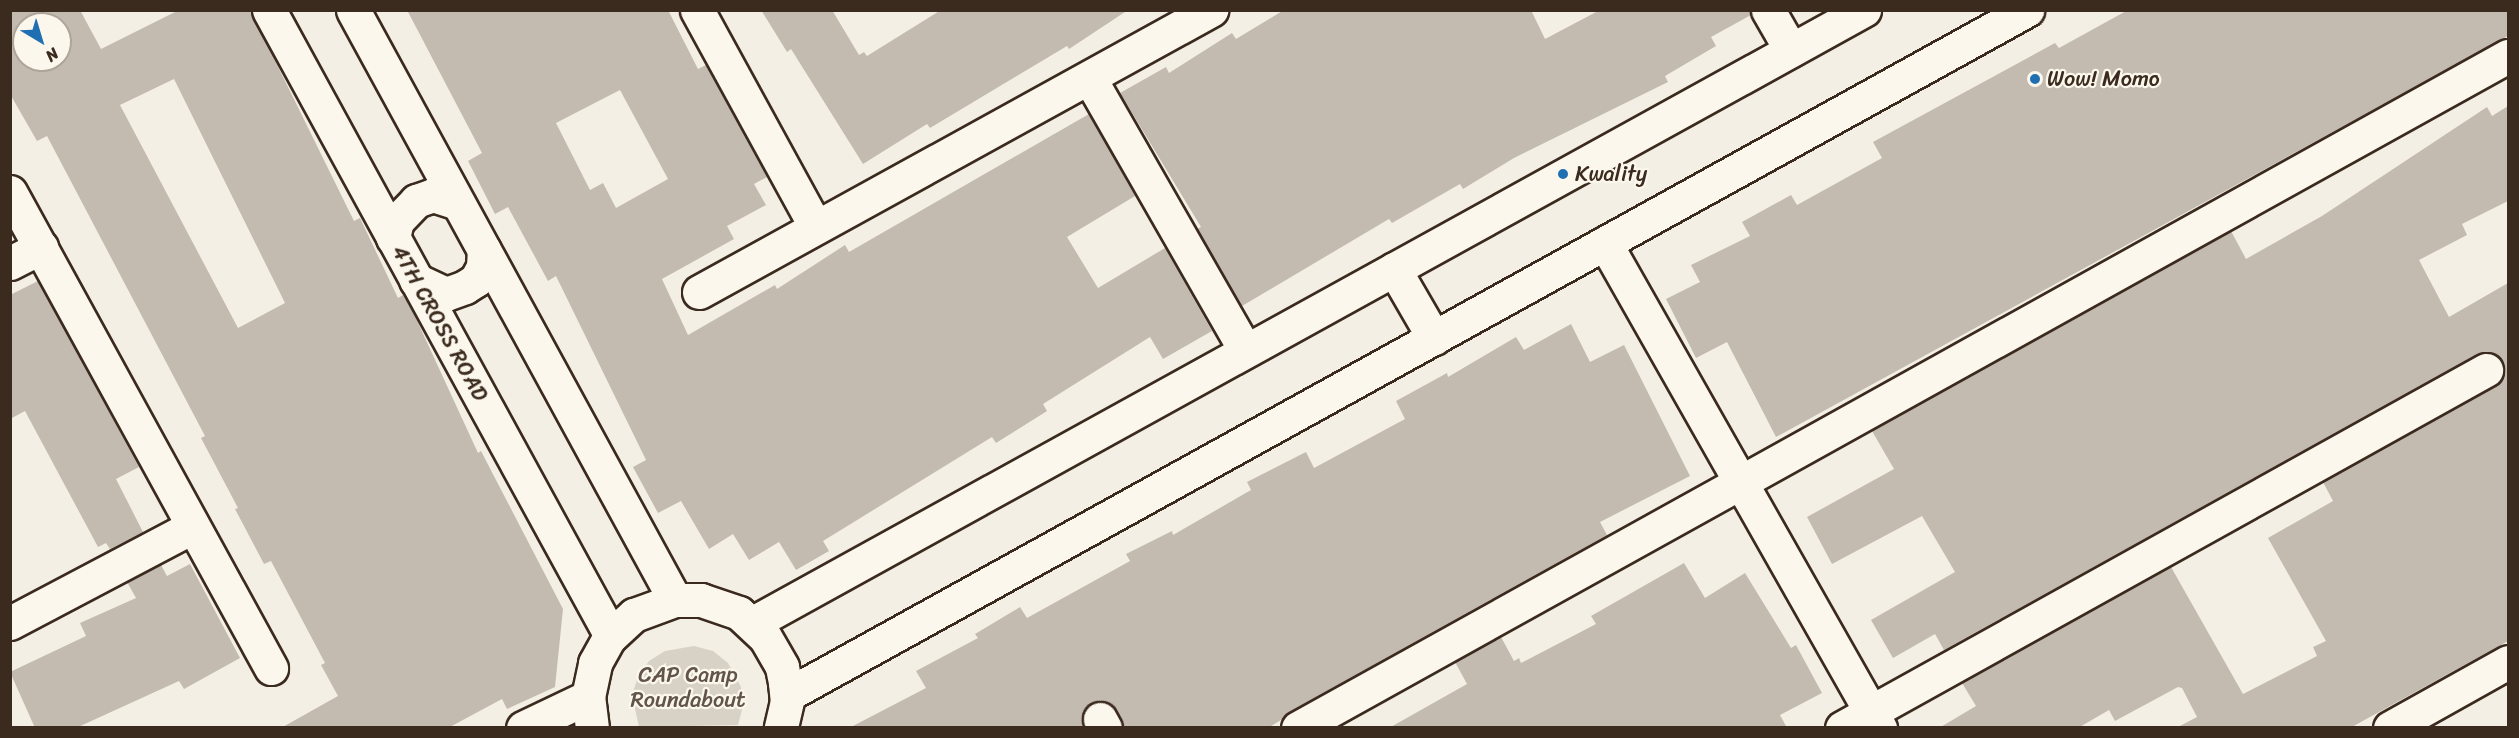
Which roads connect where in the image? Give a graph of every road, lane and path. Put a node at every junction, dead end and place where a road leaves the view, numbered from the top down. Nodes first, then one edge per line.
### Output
1 (269, 10) edge
2 (353, 10) edge
3 (697, 10) edge
4 (1211, 10) edge
5 (1768, 10) edge
6 (1864, 10) edge
7 (2006, 16) edge
8 (1791, 50) junction
9 (2508, 56) edge
10 (1090, 79) junction
11 (10, 192) edge
12 (458, 204) junction
13 (816, 227) junction
14 (393, 238) junction
15 (1605, 243) junction
16 (41, 247) junction
17 (484, 250) junction
18 (10, 263) edge
19 (1394, 269) junction
20 (416, 280) junction
21 (699, 292) dead end
22 (1434, 338) junction
23 (1245, 350) junction
24 (2486, 370) dead end
25 (1742, 480) junction
26 (192, 527) junction
27 (675, 600) junction
28 (10, 623) edge
29 (753, 623) junction
30 (611, 636) junction
31 (2508, 662) edge
32 (271, 668) dead end
33 (787, 695) junction
34 (590, 712) edge
35 (1876, 719) edge
36 (523, 728) edge
37 (781, 728) edge
38 (1298, 728) edge
39 (1842, 728) edge
40 (2390, 728) edge

1 - 14 street, 4TH CROSS ROAD
2 - 12 street
3 - 13 street
4 - 10 street
5 - 8 street
6 - 8 street
7 - 15 street
8 - 19 street
9 - 25 street
10 - 13 street
10 - 23 street
11 - 16 street
12 - 14 street
12 - 17 street
13 - 21 street
14 - 20 street, 4TH CROSS ROAD
15 - 22 street
15 - 25 street
16 - 18 street
16 - 26 street
17 - 20 street
17 - 27 street
19 - 22 street
19 - 23 street
20 - 30 street, 4TH CROSS ROAD
22 - 33 street
23 - 29 street
24 - 35 street
25 - 35 street
25 - 38 street
26 - 28 street
26 - 32 street
27 - 29 street
27 - 30 street
29 - 33 street
30 - 34 street
31 - 40 street
33 - 37 street
34 - 36 street
35 - 39 street

